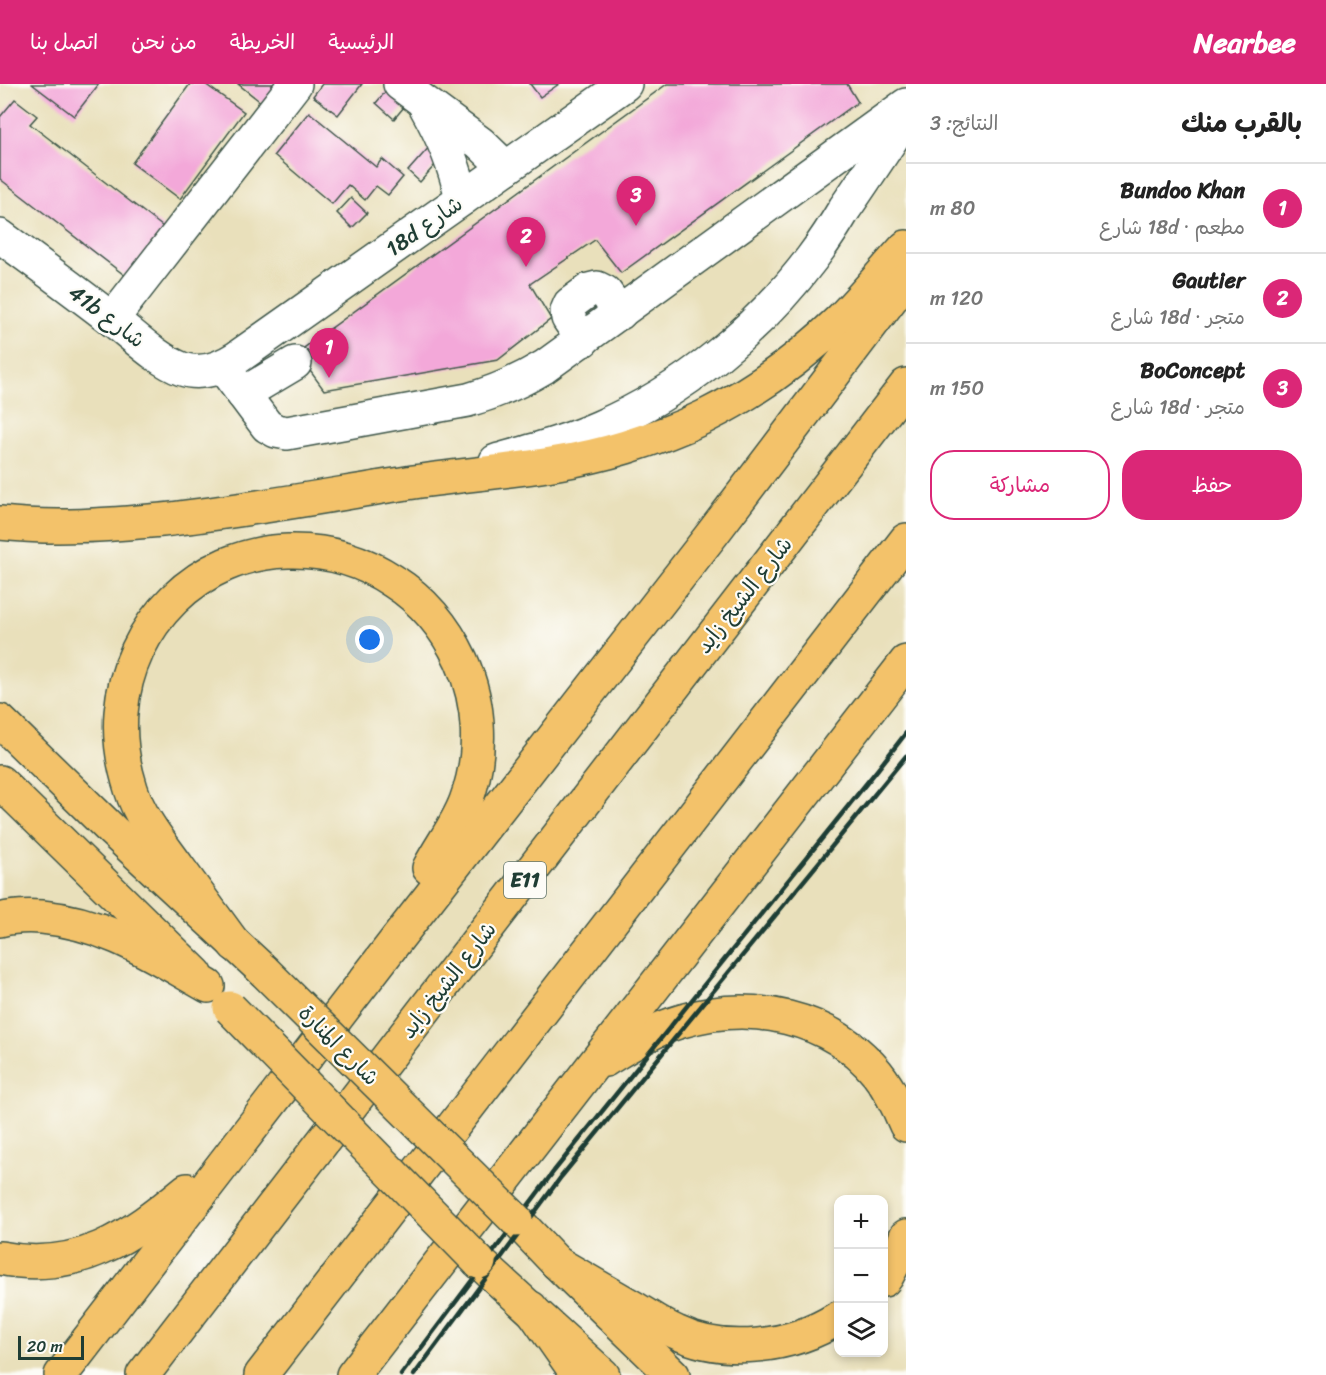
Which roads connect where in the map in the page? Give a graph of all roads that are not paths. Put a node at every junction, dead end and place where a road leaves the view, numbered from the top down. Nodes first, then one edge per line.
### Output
1 (295, 84) edge
2 (625, 84) edge
3 (412, 92) edge
4 (906, 105) edge
5 (906, 117) edge
6 (506, 168) junction
7 (462, 199) junction
8 (0, 236) edge
9 (906, 247) edge
10 (906, 279) edge
11 (112, 319) junction
12 (223, 367) junction
13 (298, 369) dead end
14 (906, 385) edge
15 (248, 400) junction
16 (408, 483) junction
17 (0, 522) edge
18 (906, 540) edge
19 (906, 662) edge
20 (0, 721) edge
21 (0, 782) edge
22 (0, 920) edge
23 (397, 939) junction
24 (235, 945) junction
25 (219, 997) junction
26 (588, 1070) junction
27 (906, 1125) edge
28 (230, 1155) junction
29 (906, 1236) edge
30 (0, 1258) edge
31 (557, 1263) junction
32 (888, 1274) edge
33 (531, 1308) junction
34 (834, 1320) edge
35 (62, 1375) edge
36 (143, 1375) edge
37 (261, 1375) edge
38 (353, 1375) edge
39 (578, 1375) edge
40 (603, 1375) edge
41 (673, 1375) edge

1 - 11 street
2 - 6 street, 18d شارع
3 - 6 street
3 - 7 street
4 - 15 street
5 - 16 street
6 - 7 street, 18d شارع
7 - 12 street, 18d شارع
8 - 11 street, 41b شارع
9 - 16 main road
10 - 23 main road
11 - 12 street, 41b شارع
12 - 15 street
13 - 15 street
14 - 36 main road, شارع الشيخ زايد / E11
16 - 17 main road
18 - 37 main road
19 - 26 main road
20 - 24 main road, شارع المنارة
21 - 25 main road
22 - 25 main road
23 - 24 main road
23 - 28 main road
24 - 31 main road, شارع المنارة, bridge
25 - 33 main road, bridge
26 - 27 main road
26 - 38 main road
28 - 30 main road
28 - 35 main road
29 - 32 main road
31 - 34 main road
31 - 41 main road, شارع المنارة
33 - 39 main road
33 - 40 main road

